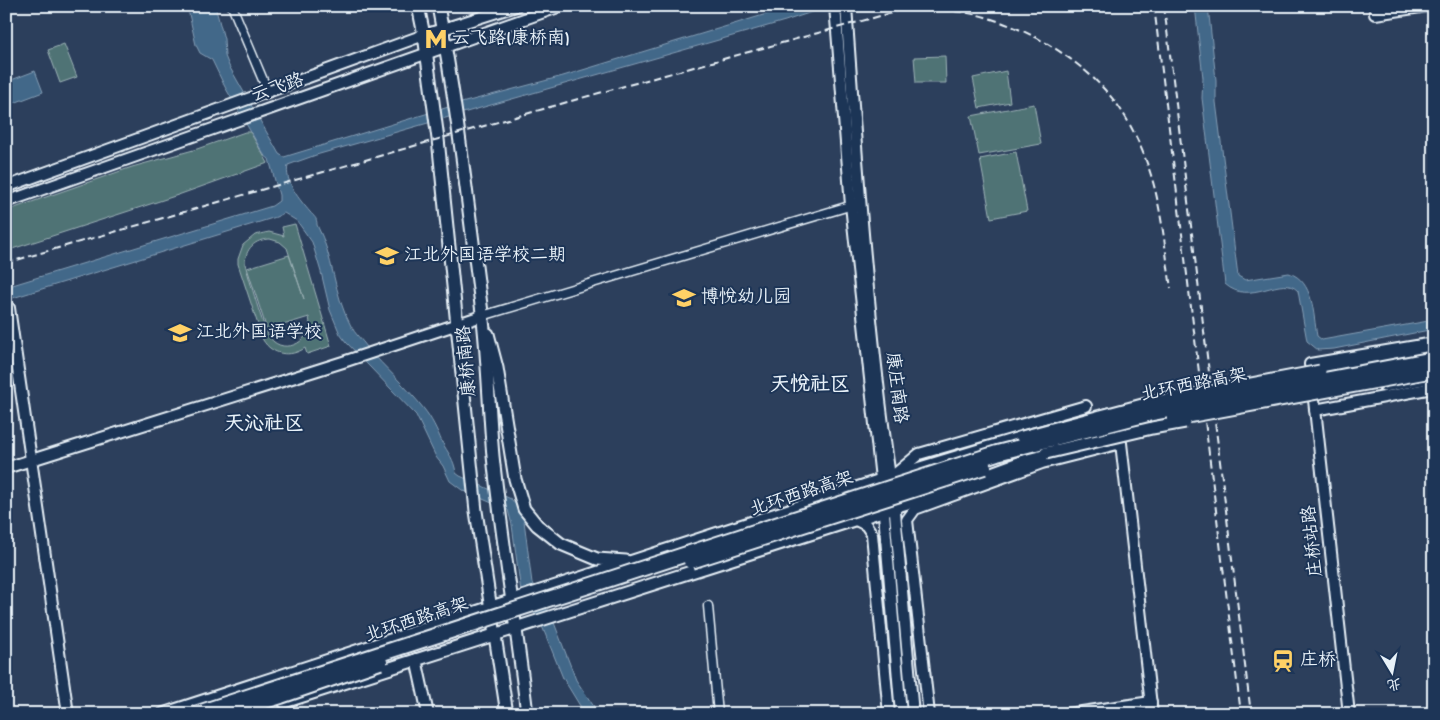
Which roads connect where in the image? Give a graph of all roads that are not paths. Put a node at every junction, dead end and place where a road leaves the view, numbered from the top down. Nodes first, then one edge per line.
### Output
1 (232, 6) edge
2 (418, 6) edge
3 (438, 6) edge
4 (516, 6) edge
5 (561, 6) edge
6 (836, 6) edge
7 (846, 6) edge
8 (1427, 6) edge
9 (1389, 9) edge
10 (1375, 10) edge
11 (443, 29) junction
12 (424, 35) junction
13 (447, 47) junction
14 (427, 54) junction
15 (265, 93) junction
16 (6, 188) edge
17 (6, 202) edge
18 (856, 204) junction
19 (9, 308) dead end
20 (482, 318) junction
21 (457, 325) junction
22 (1434, 343) edge
23 (1434, 352) edge
24 (1434, 359) edge
25 (1433, 376) edge
26 (1086, 406) dead end
27 (1315, 410) junction
28 (31, 460) junction
29 (6, 468) edge
30 (886, 479) junction
31 (889, 507) junction
32 (854, 519) junction
33 (908, 520) junction
34 (633, 562) junction
35 (516, 599) junction
36 (708, 606) dead end
37 (490, 608) junction
38 (521, 626) junction
39 (495, 634) junction
40 (416, 660) junction
41 (1151, 702) junction
42 (68, 714) edge
43 (163, 714) edge
44 (195, 714) edge
45 (224, 714) edge
46 (247, 714) edge
47 (428, 714) edge
48 (507, 714) edge
49 (527, 714) edge
50 (718, 714) edge
51 (889, 714) edge
52 (901, 714) edge
53 (912, 714) edge
54 (929, 714) edge
55 (1068, 714) edge
56 (1152, 714) edge
57 (1349, 714) edge

1 - 15 street
2 - 12 main road
3 - 11 main road, 康桥南路
4 - 11 street, 云飞路
5 - 13 street, 云飞路
6 - 18 street, 康庄南路
7 - 18 street, 康庄南路
8 - 9 street
9 - 10 street
11 - 12 street, 云飞路
11 - 13 main road, 康桥南路
12 - 14 main road, 康桥南路
12 - 15 street, 云飞路
13 - 14 street, 云飞路
13 - 20 main road, 康桥南路
14 - 17 street, 云飞路
14 - 21 main road, 康桥南路
15 - 16 street, 云飞路
18 - 20 street
18 - 30 street, 康庄南路
19 - 28 street
20 - 21 street
20 - 34 main road
20 - 35 main road, 康桥南路
21 - 28 street
21 - 37 main road, 康桥南路
22 - 27 street, 庄桥站路
23 - 30 main road, bridge
24 - 44 highway, 北环西路高架, bridge
25 - 27 street
25 - 31 main road, bridge
25 - 45 highway, 北环西路高架, bridge
26 - 30 street
27 - 57 street, 庄桥站路
28 - 29 street
28 - 42 street
30 - 31 street, 康庄南路
30 - 34 main road
31 - 32 main road
31 - 33 street
31 - 52 street, 康庄南路
31 - 53 street, 康庄南路
32 - 38 main road
32 - 51 street
33 - 41 street
33 - 54 street
34 - 35 main road
35 - 37 main road
35 - 38 main road, 康桥南路
36 - 50 street
37 - 39 main road, 康桥南路
37 - 43 main road
38 - 39 main road
38 - 49 main road, 康桥南路
39 - 40 main road
39 - 48 main road, 康桥南路
40 - 46 main road
40 - 47 street
41 - 55 street
41 - 56 street

